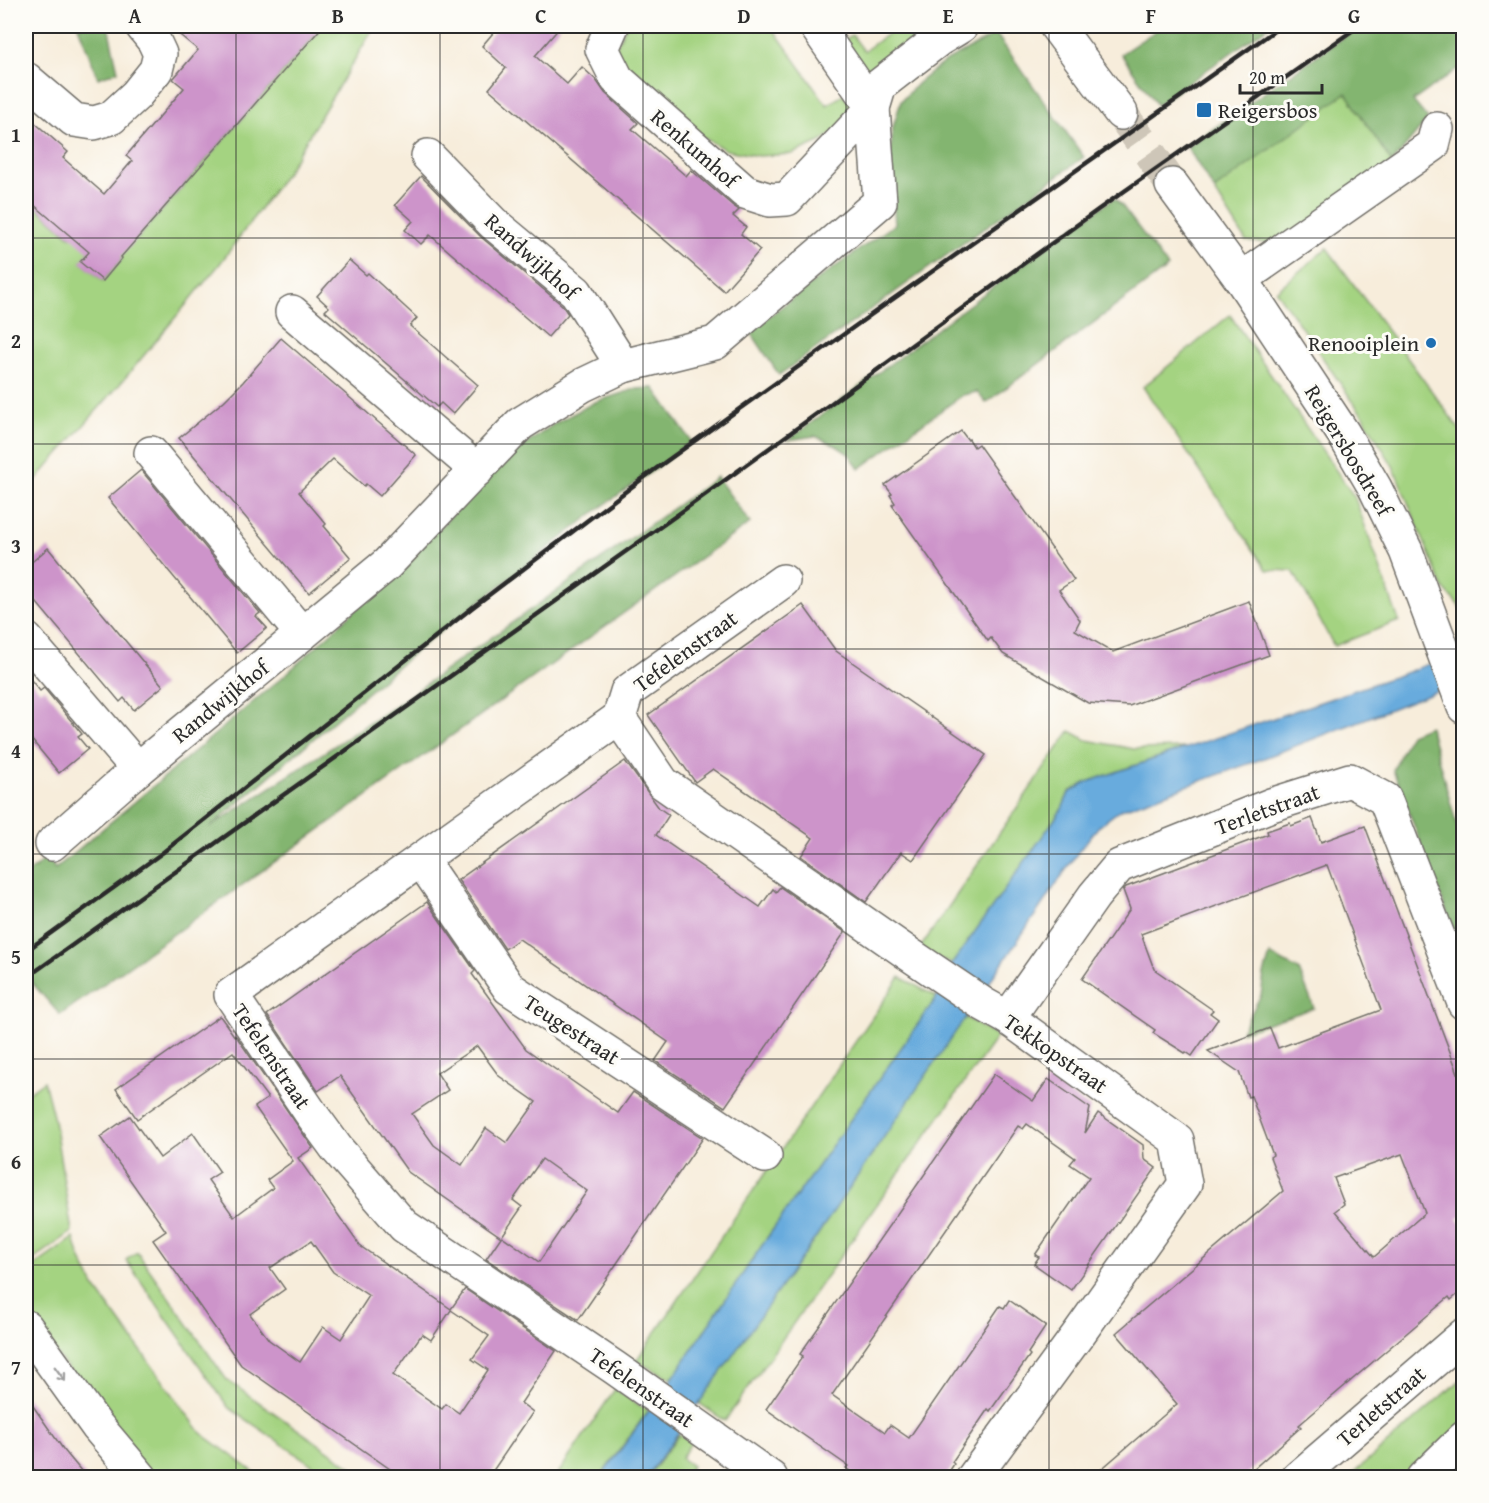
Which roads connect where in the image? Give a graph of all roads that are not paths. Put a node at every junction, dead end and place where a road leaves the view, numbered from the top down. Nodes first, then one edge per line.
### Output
1 (142, 26) edge
2 (612, 26) edge
3 (816, 26) edge
4 (961, 26) edge
5 (1056, 26) edge
6 (26, 79) edge
7 (873, 108) junction
8 (1121, 114) tunnel mouth
9 (1437, 129) dead end
10 (428, 156) dead end
11 (1172, 185) tunnel mouth
12 (1241, 279) junction
13 (292, 312) dead end
14 (637, 363) junction
15 (151, 453) dead end
16 (477, 470) junction
17 (783, 581) dead end
18 (302, 634) junction
19 (26, 639) edge
20 (1464, 707) edge
21 (619, 718) junction
22 (138, 769) junction
23 (52, 844) dead end
24 (421, 860) junction
25 (1464, 1003) edge
26 (995, 1011) junction
27 (765, 1156) dead end
28 (26, 1327) edge
29 (1464, 1335) edge
30 (1464, 1438) edge
31 (1464, 1466) edge
32 (141, 1478) edge
33 (771, 1478) edge
34 (973, 1478) edge
35 (1298, 1478) edge
36 (1423, 1478) edge
37 (1450, 1478) edge

1 - 6 street
2 - 7 street, Renkumhof
3 - 7 street
4 - 7 street, Renkumhof
5 - 8 street
7 - 14 street, Renkumhof
9 - 12 street
10 - 14 street, Randwijkhof
11 - 12 street, Reigersbosdreef
12 - 20 street, Reigersbosdreef
13 - 16 street
14 - 16 street, Randwijkhof
15 - 18 street
16 - 18 street, Randwijkhof
17 - 21 street, Tefelenstraat
18 - 22 street, Randwijkhof
19 - 22 street
21 - 24 street, Tefelenstraat
21 - 26 street, Tekkopstraat
22 - 23 street, Randwijkhof
24 - 27 street, Teugestraat
24 - 33 street, Tefelenstraat
25 - 26 street, Terletstraat
26 - 34 street, Tekkopstraat
28 -> 32 street
29 - 35 street, Terletstraat
30 - 36 street
31 - 37 street

